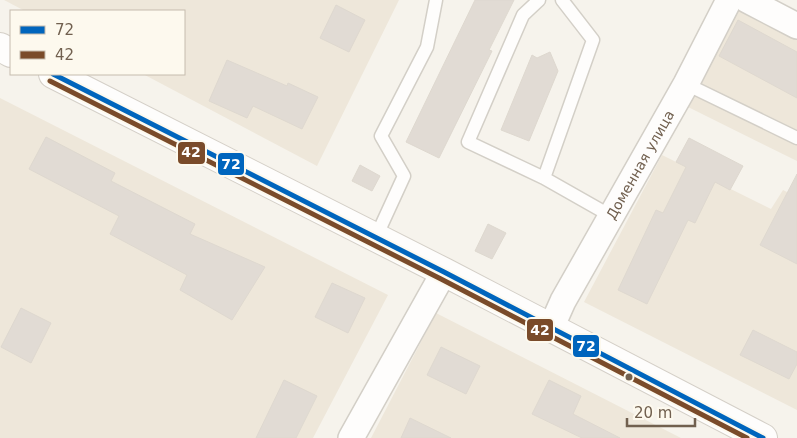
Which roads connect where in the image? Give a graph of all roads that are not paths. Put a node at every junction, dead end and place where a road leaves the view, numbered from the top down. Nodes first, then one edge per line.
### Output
1 (436, 0) edge
2 (539, 0) edge
3 (562, 0) edge
4 (729, 0) edge
5 (747, 0) edge
6 (797, 26) edge
7 (55, 75) edge
8 (686, 84) junction
9 (797, 138) edge
10 (544, 178) junction
11 (611, 216) junction
12 (376, 237) junction
13 (444, 272) junction
14 (551, 328) junction
15 (351, 438) edge
16 (763, 438) edge

1 - 12 lane
2 - 10 lane
3 - 10 lane
4 - 8 street, Доменная улица
5 - 6 street
7 - 12 main road
8 - 9 lane
8 - 11 street, Доменная улица
10 - 11 lane
11 - 14 street, Доменная улица
12 - 13 main road
13 - 14 main road
13 - 15 street
14 - 16 main road

